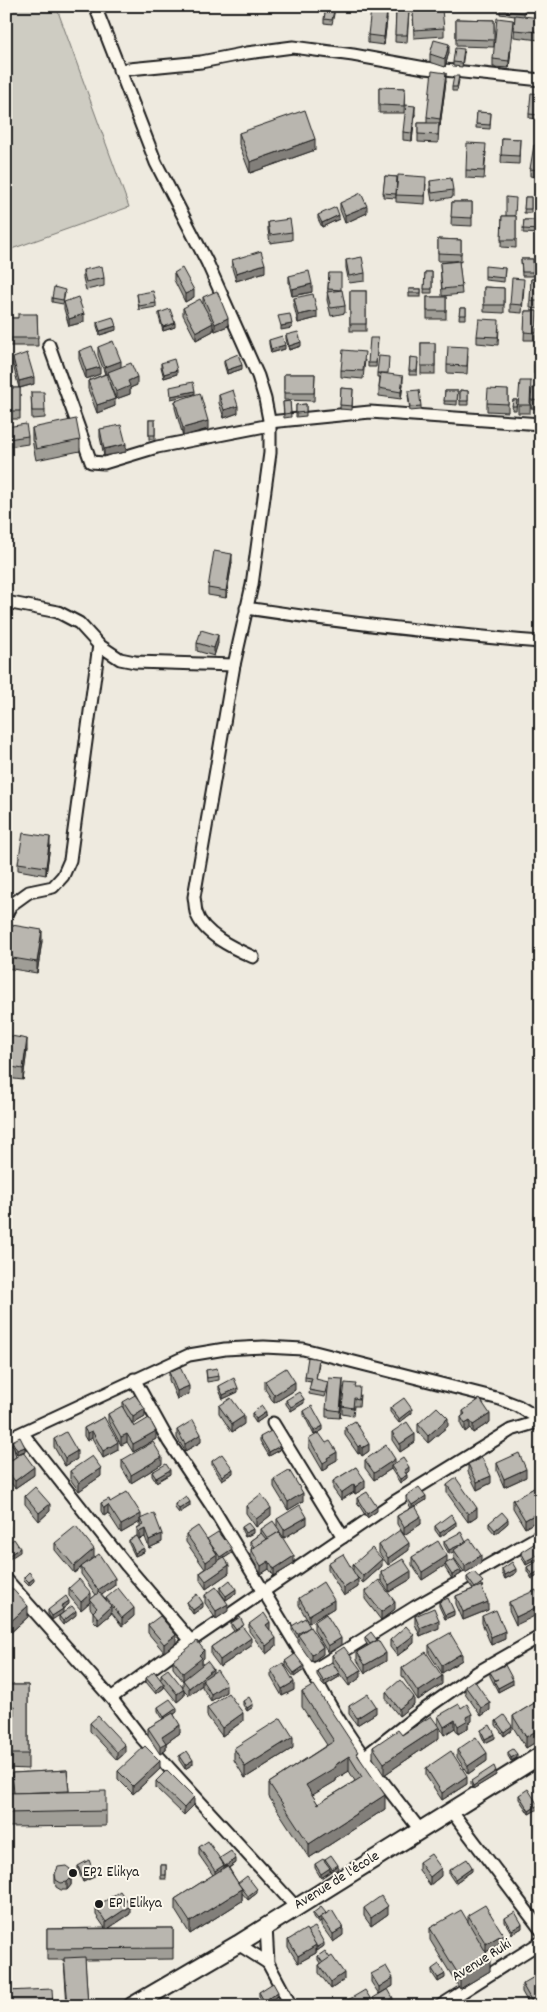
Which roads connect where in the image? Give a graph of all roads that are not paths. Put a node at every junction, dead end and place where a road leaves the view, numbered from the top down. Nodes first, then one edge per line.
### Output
1 (95, 6) edge
2 (119, 70) junction
3 (541, 80) edge
4 (49, 344) dead end
5 (270, 424) junction
6 (541, 424) edge
7 (6, 602) edge
8 (246, 608) junction
9 (541, 642) edge
10 (99, 645) junction
11 (234, 665) junction
12 (6, 915) edge
13 (254, 957) dead end
14 (134, 1379) junction
15 (541, 1420) edge
16 (273, 1423) dead end
17 (23, 1434) junction
18 (6, 1440) edge
19 (541, 1535) edge
20 (344, 1537) junction
21 (6, 1579) edge
22 (263, 1590) junction
23 (541, 1636) edge
24 (190, 1641) junction
25 (312, 1671) junction
26 (111, 1698) junction
27 (541, 1756) edge
28 (364, 1757) junction
29 (452, 1812) junction
30 (420, 1830) junction
31 (295, 1906) junction
32 (266, 1926) junction
33 (541, 1930) edge
34 (541, 1942) edge
35 (238, 1944) junction
36 (268, 1963) junction
37 (132, 2006) edge
38 (291, 2006) edge
39 (440, 2006) edge

1 - 2 street
2 - 3 street
2 - 5 street
4 - 5 street
5 - 6 street
5 - 8 street
7 - 10 street
8 - 9 street
8 - 11 street
10 - 11 street
10 - 12 street
11 - 13 street
14 - 15 street
14 - 17 street
14 - 22 street
15 - 20 street
16 - 20 street
17 - 18 street
17 - 24 street
19 - 25 street
20 - 22 street
21 - 26 street
22 - 24 street
22 - 25 street
23 - 28 street
24 - 26 street
25 - 28 street
26 - 31 street
27 - 29 street, Avenue de l'école
28 - 30 street
29 - 30 street, Avenue de l'école
29 - 33 street
30 - 31 street, Avenue de l'école
31 - 32 street, Avenue de l'école
32 - 35 street, Avenue de l'école
32 - 36 street
34 - 39 street, Avenue Ruki
35 - 36 street
35 - 37 street, Avenue de l'école
36 - 38 street

